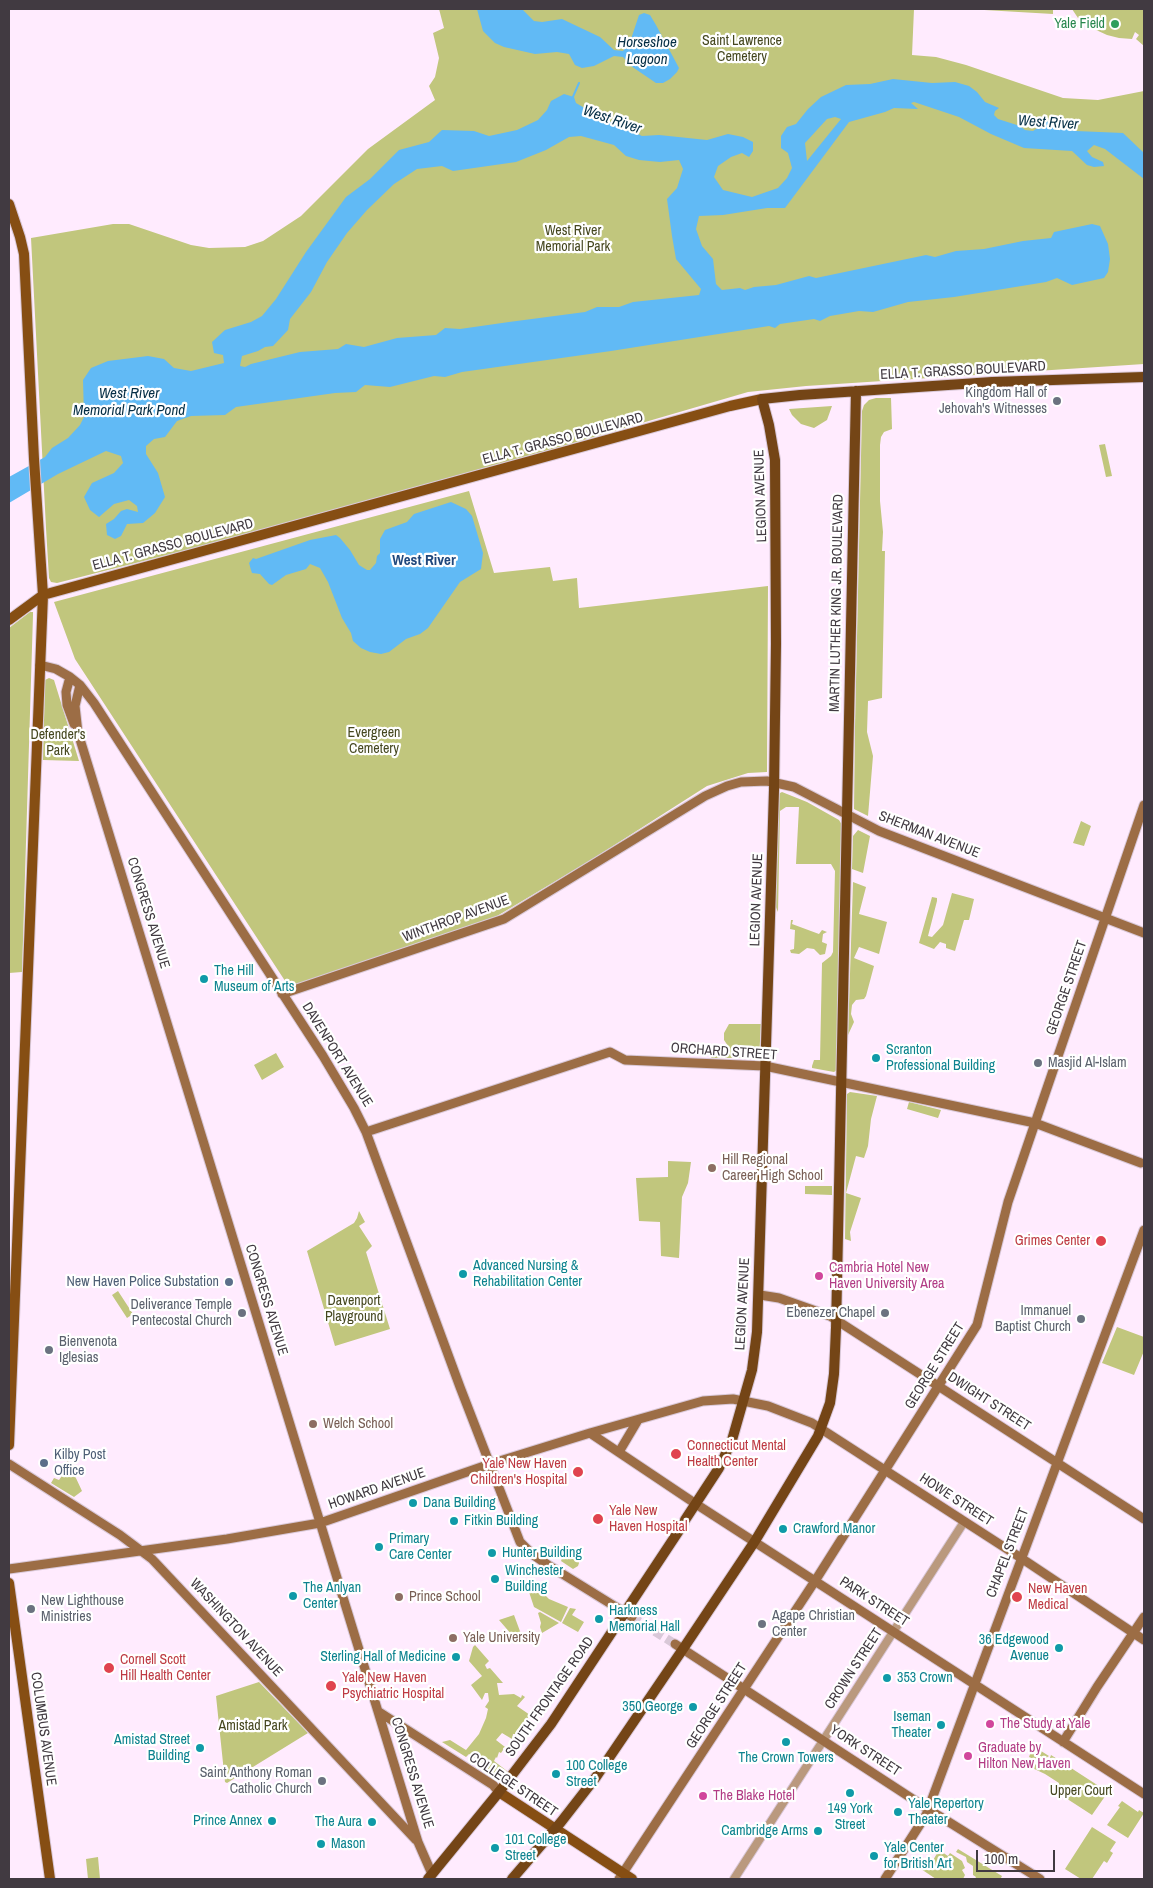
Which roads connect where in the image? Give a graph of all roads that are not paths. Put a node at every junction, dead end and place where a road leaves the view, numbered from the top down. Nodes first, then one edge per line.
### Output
1 (9, 204) edge
2 (1144, 377) edge
3 (856, 391) junction
4 (762, 399) junction
5 (43, 595) junction
6 (9, 620) edge
7 (40, 665) junction
8 (70, 677) junction
9 (80, 685) junction
10 (78, 733) junction
11 (774, 782) junction
12 (705, 796) joint
13 (1144, 805) edge
14 (847, 816) junction
15 (1106, 919) junction
16 (1144, 933) edge
17 (282, 994) junction
18 (765, 1066) junction
19 (841, 1083) junction
20 (1035, 1123) junction
21 (366, 1132) junction
22 (1141, 1163) dead end
23 (1144, 1230) edge
24 (760, 1296) junction
25 (836, 1320) junction
26 (11, 1347) edge
27 (939, 1386) junction
28 (744, 1401) junction
29 (638, 1420) junction
30 (821, 1429) junction
31 (590, 1433) junction
32 (9, 1445) edge
33 (619, 1452) junction
34 (1056, 1463) junction
35 (9, 1464) edge
36 (490, 1464) junction
37 (885, 1471) junction
38 (696, 1504) junction
39 (1144, 1519) edge
40 (964, 1522) junction
41 (320, 1523) junction
42 (755, 1540) junction
43 (140, 1551) junction
44 (1021, 1558) junction
45 (9, 1569) edge
46 (815, 1581) junction
47 (9, 1583) edge
48 (629, 1615) junction
49 (1144, 1617) edge
50 (893, 1631) junction
51 (1134, 1633) junction
52 (1144, 1640) edge
53 (679, 1647) junction
54 (974, 1684) junction
55 (744, 1690) junction
56 (378, 1712) junction
57 (823, 1740) junction
58 (1063, 1742) junction
59 (499, 1792) junction
60 (1144, 1794) edge
61 (928, 1808) junction
62 (554, 1829) junction
63 (418, 1842) junction
64 (430, 1876) edge
65 (625, 1877) edge
66 (50, 1879) edge
67 (512, 1879) edge
68 (734, 1879) edge
69 (884, 1879) edge
70 (1040, 1879) edge

1 - 5 main road
2 - 3 highway, ELLA T. GRASSO BOULEVARD
3 - 4 highway, ELLA T. GRASSO BOULEVARD
3 - 14 highway, MARTIN LUTHER KING JR. BOULEVARD
4 - 5 main road, ELLA T. GRASSO BOULEVARD
4 - 11 highway, LEGION AVENUE
5 - 6 main road, ELLA T. GRASSO BOULEVARD
5 - 7 main road
7 - 8 main road, DAVENPORT AVENUE
7 - 26 main road
8 - 9 main road, DAVENPORT AVENUE
8 - 10 main road, CONGRESS AVENUE
9 - 10 main road, CONGRESS AVENUE
9 - 17 main road, DAVENPORT AVENUE
10 - 41 main road, CONGRESS AVENUE
11 - 12 main road, SHERMAN AVENUE
11 - 14 main road, SHERMAN AVENUE
11 - 18 highway, LEGION AVENUE
12 - 17 main road, WINTHROP AVENUE
13 - 15 main road, GEORGE STREET
14 - 15 main road, SHERMAN AVENUE
14 - 19 highway, MARTIN LUTHER KING JR. BOULEVARD
15 - 16 main road, SHERMAN AVENUE
15 - 20 main road, GEORGE STREET
17 - 21 main road, DAVENPORT AVENUE
18 - 19 main road, ORCHARD STREET
18 - 21 main road, ORCHARD STREET
18 - 24 highway, LEGION AVENUE
19 - 20 main road, ORCHARD STREET
19 - 25 highway, MARTIN LUTHER KING JR. BOULEVARD
20 - 22 main road, ORCHARD STREET
20 - 27 main road, GEORGE STREET
21 - 36 main road, DAVENPORT AVENUE
23 - 34 main road, CHAPEL STREET
24 - 25 main road, DWIGHT STREET
24 - 28 highway, LEGION AVENUE
25 - 27 main road, DWIGHT STREET
25 - 30 highway, MARTIN LUTHER KING JR. BOULEVARD
26 - 32 main road
27 - 34 main road, DWIGHT STREET
27 - 37 main road, GEORGE STREET
28 - 29 main road, HOWARD AVENUE
28 - 30 main road, HOWE STREET
28 - 38 highway, SOUTH FRONTAGE ROAD
29 - 31 main road, HOWARD AVENUE
29 - 33 main road
30 - 37 main road, HOWE STREET
30 - 42 highway, MARTIN LUTHER KING JR. BOULEVARD
31 - 33 main road, PARK STREET
31 - 36 main road, HOWARD AVENUE
33 - 38 main road, PARK STREET
34 - 39 main road, DWIGHT STREET
34 - 44 main road, CHAPEL STREET
35 - 43 main road, WASHINGTON AVENUE
36 - 41 main road, HOWARD AVENUE
36 - 48 main road
37 - 40 main road, HOWE STREET
37 - 46 main road, GEORGE STREET
38 - 42 main road, PARK STREET
38 - 48 highway, SOUTH FRONTAGE ROAD
40 - 44 main road, HOWE STREET
40 - 50 street, CROWN STREET
41 - 43 main road, HOWARD AVENUE
41 - 56 main road, CONGRESS AVENUE
42 - 46 main road, PARK STREET
42 - 53 highway, MARTIN LUTHER KING JR. BOULEVARD
43 - 45 main road, HOWARD AVENUE
43 - 63 main road, WASHINGTON AVENUE
44 - 51 main road, HOWE STREET
44 - 54 main road, CHAPEL STREET
46 - 50 main road, PARK STREET
46 - 55 main road, GEORGE STREET
47 - 66 main road, COLUMBUS AVENUE
48 - 59 highway, SOUTH FRONTAGE ROAD
49 - 51 main road
50 - 54 main road, PARK STREET
50 - 57 street, CROWN STREET
51 - 52 main road, HOWE STREET
51 - 58 main road
53 - 55 main road, YORK STREET
53 - 62 highway, MARTIN LUTHER KING JR. BOULEVARD
54 - 58 main road, PARK STREET
54 - 61 main road, CHAPEL STREET
55 - 57 main road, YORK STREET
55 - 65 main road, GEORGE STREET
56 - 59 main road, COLLEGE STREET
56 - 63 main road, CONGRESS AVENUE
57 - 61 main road, YORK STREET
57 - 68 street, CROWN STREET
58 - 60 main road, PARK STREET
59 - 62 main road, COLLEGE STREET
59 - 64 highway, SOUTH FRONTAGE ROAD
61 - 69 main road, CHAPEL STREET
61 - 70 main road, YORK STREET
62 - 65 main road, COLLEGE STREET
62 - 67 highway, MARTIN LUTHER KING JR. BOULEVARD
63 - 64 main road, CONGRESS AVENUE

